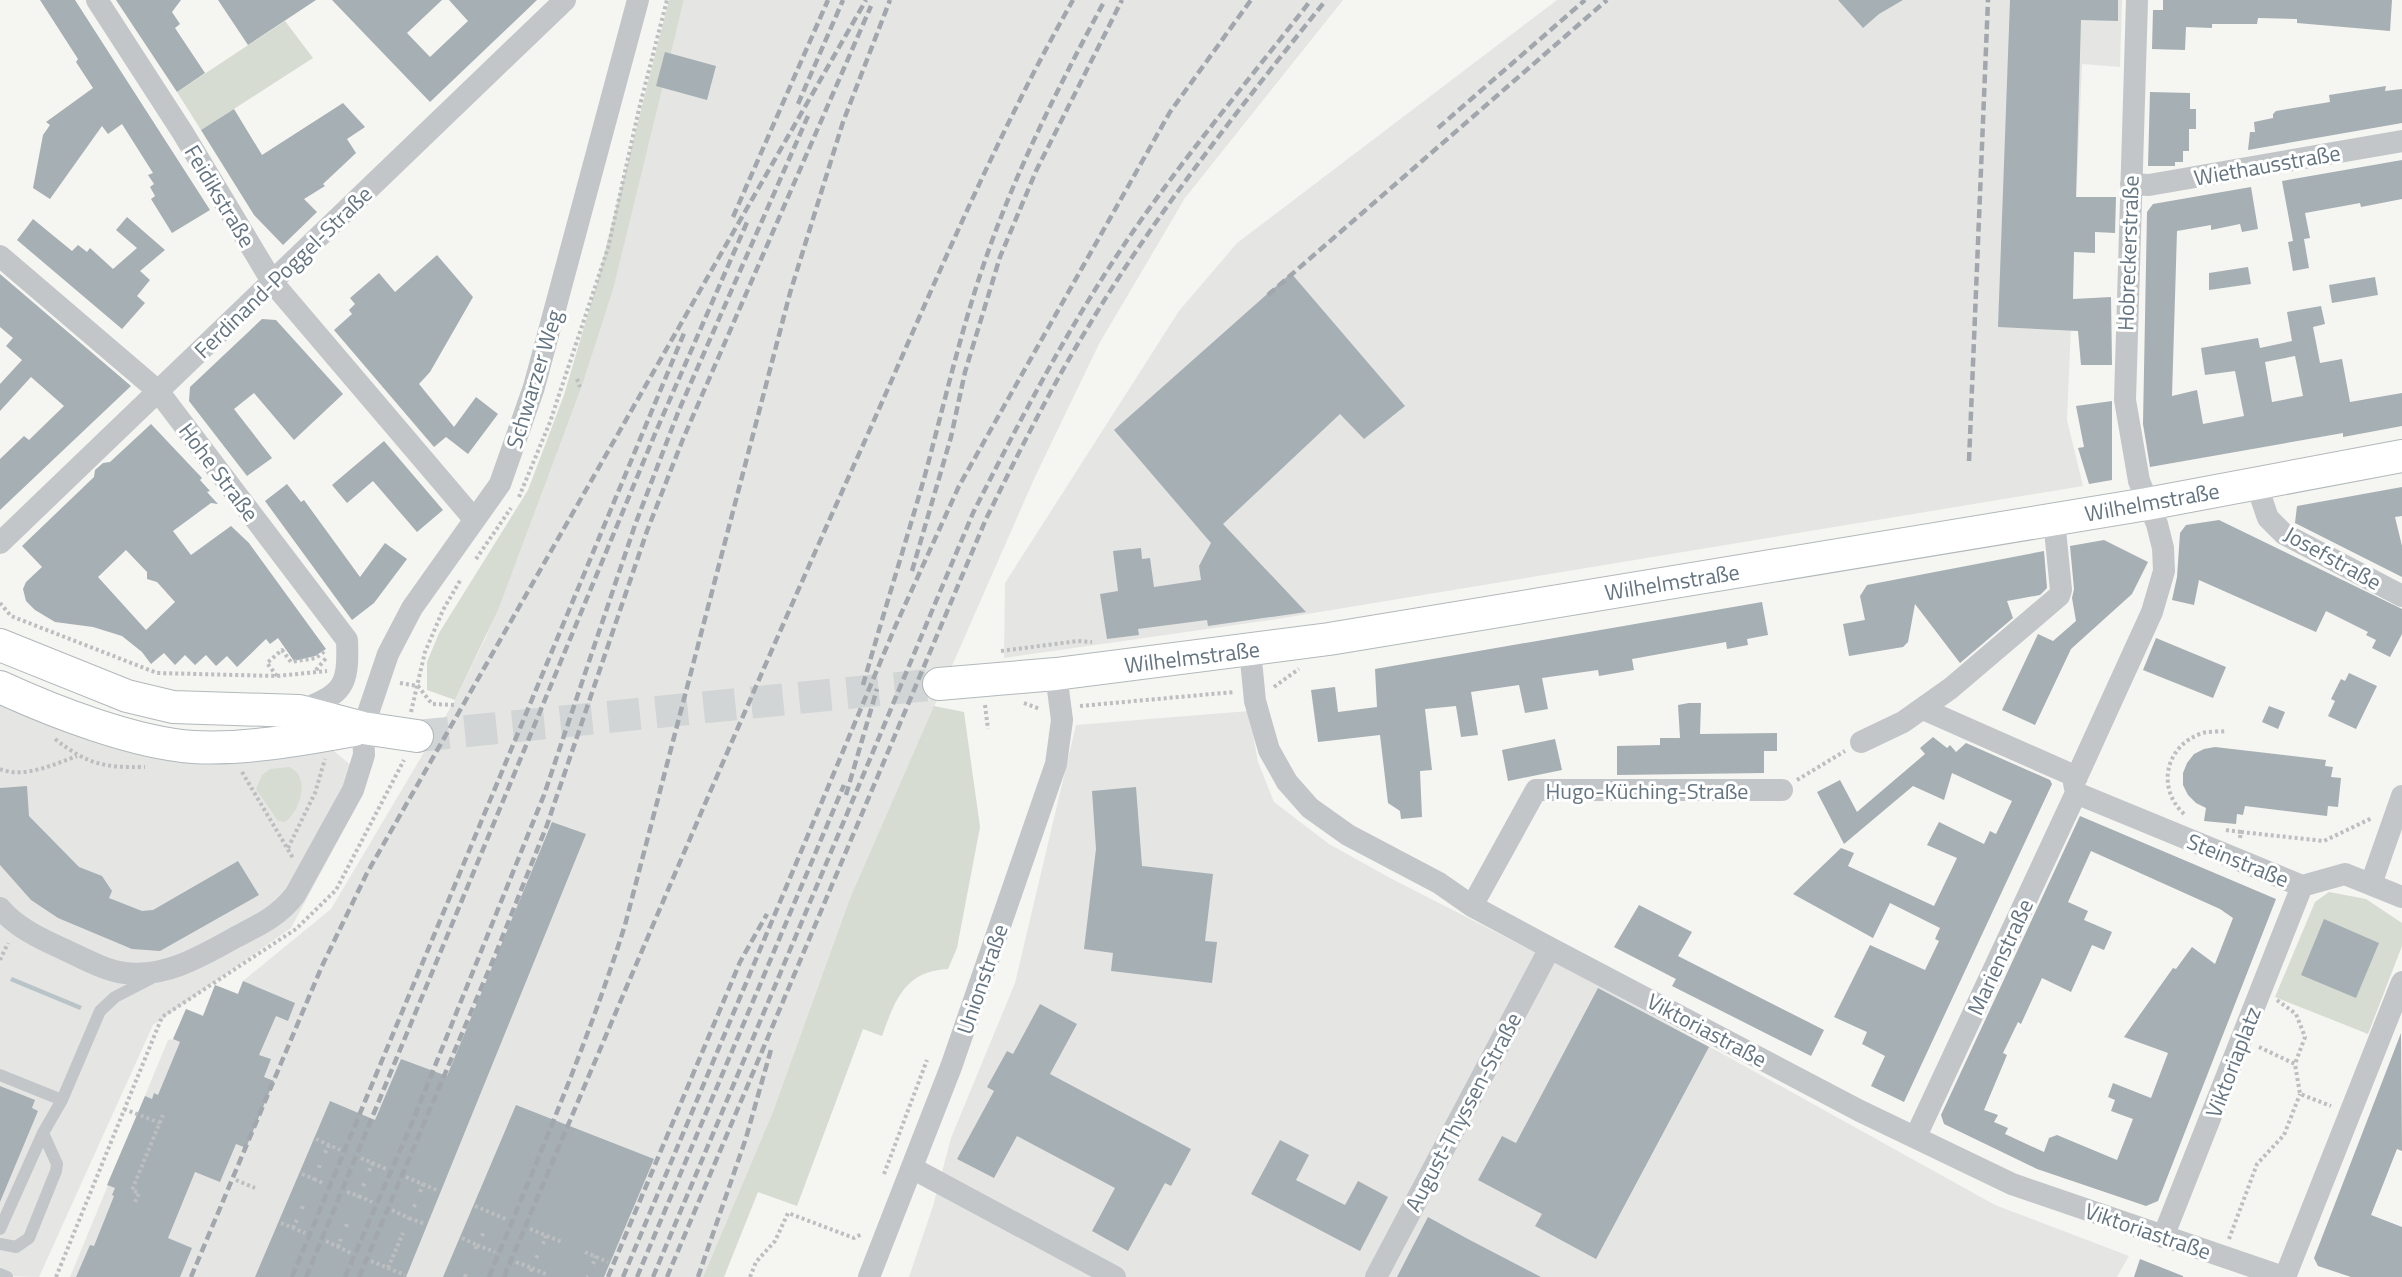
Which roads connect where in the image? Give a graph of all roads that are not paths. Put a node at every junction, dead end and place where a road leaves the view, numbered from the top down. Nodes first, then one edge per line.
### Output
1 (97, 0) edge
2 (565, 0) edge
3 (638, 0) edge
4 (2137, 0) edge
5 (2402, 141) edge
6 (2131, 184) junction
7 (0, 256) edge
8 (273, 283) junction
9 (158, 391) junction
10 (2402, 456) edge
11 (2256, 483) junction
12 (2147, 504) junction
13 (474, 519) junction
14 (2054, 520) junction
15 (0, 543) edge
16 (2402, 596) edge
17 (0, 645) edge
18 (1250, 650) junction
19 (1056, 674) junction
20 (939, 684) tunnel mouth
21 (0, 687) edge
22 (1923, 709) junction
23 (299, 711) junction
24 (363, 728) junction
25 (1861, 742) road end
26 (411, 747) tunnel mouth
27 (2077, 785) junction
28 (1782, 790) road end
29 (2400, 800) edge
30 (2371, 884) junction
31 (2302, 886) junction
32 (2402, 897) edge
33 (1472, 906) junction
34 (0, 908) edge
35 (1550, 948) junction
36 (178, 966) junction
37 (2402, 982) edge
38 (0, 1075) edge
39 (62, 1100) junction
40 (43, 1133) junction
41 (1916, 1136) junction
42 (912, 1168) junction
43 (0, 1229) edge
44 (2163, 1237) junction
45 (0, 1244) edge
46 (2254, 1272) edge
47 (0, 1274) edge
48 (7, 1277) edge
49 (869, 1277) edge
50 (1115, 1277) edge
51 (1376, 1277) edge
52 (2284, 1277) edge

1 - 8 street, Feidikstraße
2 - 8 street, Ferdinand-Poggel-Straße
3 - 13 street, Schwarzer Weg
4 - 6 street, Hobreckerstraße
5 - 6 street, Wiethausstraße
6 - 12 street, Hobreckerstraße
7 - 9 street, Hohe Straße
8 - 9 street, Ferdinand-Poggel-Straße
8 - 13 street, Feidikstraße
9 - 15 street, Ferdinand-Poggel-Straße
9 - 23 street, Hohe Straße
10 - 11 main road, Wilhelmstraße
11 - 12 main road, Wilhelmstraße
11 - 16 street, Josefstraße
12 - 14 main road, Wilhelmstraße
12 - 27 street, Marienstraße
13 - 24 street, Schwarzer Weg
14 - 18 main road, Wilhelmstraße
14 - 22 street
17 - 23 main road
18 - 19 main road, Wilhelmstraße
18 - 33 street, Viktoriastraße
19 - 20 main road, Wilhelmstraße
19 - 42 street, Unionstraße
21 - 24 main road
22 - 25 street
22 - 27 street
23 - 24 main road
24 - 26 main road
24 - 36 street, Schwarzer Weg
27 - 31 street, Steinstraße
27 - 41 street, Marienstraße
28 - 33 street, Hugo-Küching-Straße
29 - 30 street
30 - 31 street, Steinstraße
30 - 32 street, Steinstraße
31 - 44 street, Viktoriaplatz
33 - 35 street, Viktoriastraße
34 - 36 street, Schwarzer Weg
35 - 41 street, Viktoriastraße
35 - 51 street, August-Thyssen-Straße
36 - 39 lane
37 - 52 street
38 - 39 lane
39 - 40 lane
40 - 43 lane
40 - 45 lane
41 - 44 street, Viktoriastraße
42 - 49 street, Unionstraße
42 - 50 street
44 - 46 street, Viktoriastraße
46 - 52 street, Viktoriastraße
47 - 48 lane

